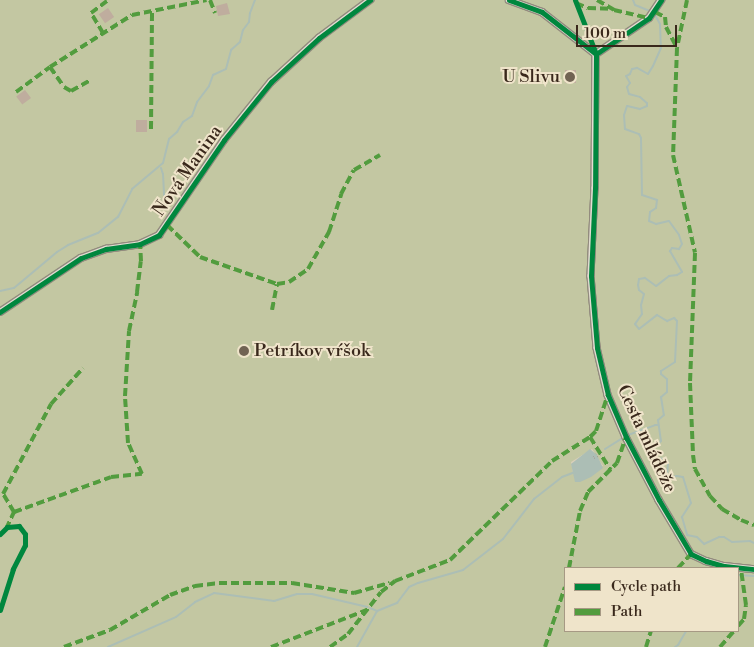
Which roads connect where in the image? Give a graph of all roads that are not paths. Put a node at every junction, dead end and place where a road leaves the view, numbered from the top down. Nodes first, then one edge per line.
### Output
1 (370, 0) edge
2 (509, 0) edge
3 (661, 0) edge
4 (596, 54) junction
5 (0, 312) edge
6 (734, 567) edge
7 (739, 568) edge
8 (754, 569) edge

1 - 5 street, Nová Manina
2 - 4 street
3 - 4 street
4 - 6 street, Cesta mládeže
7 - 8 street, Cesta mládeže

